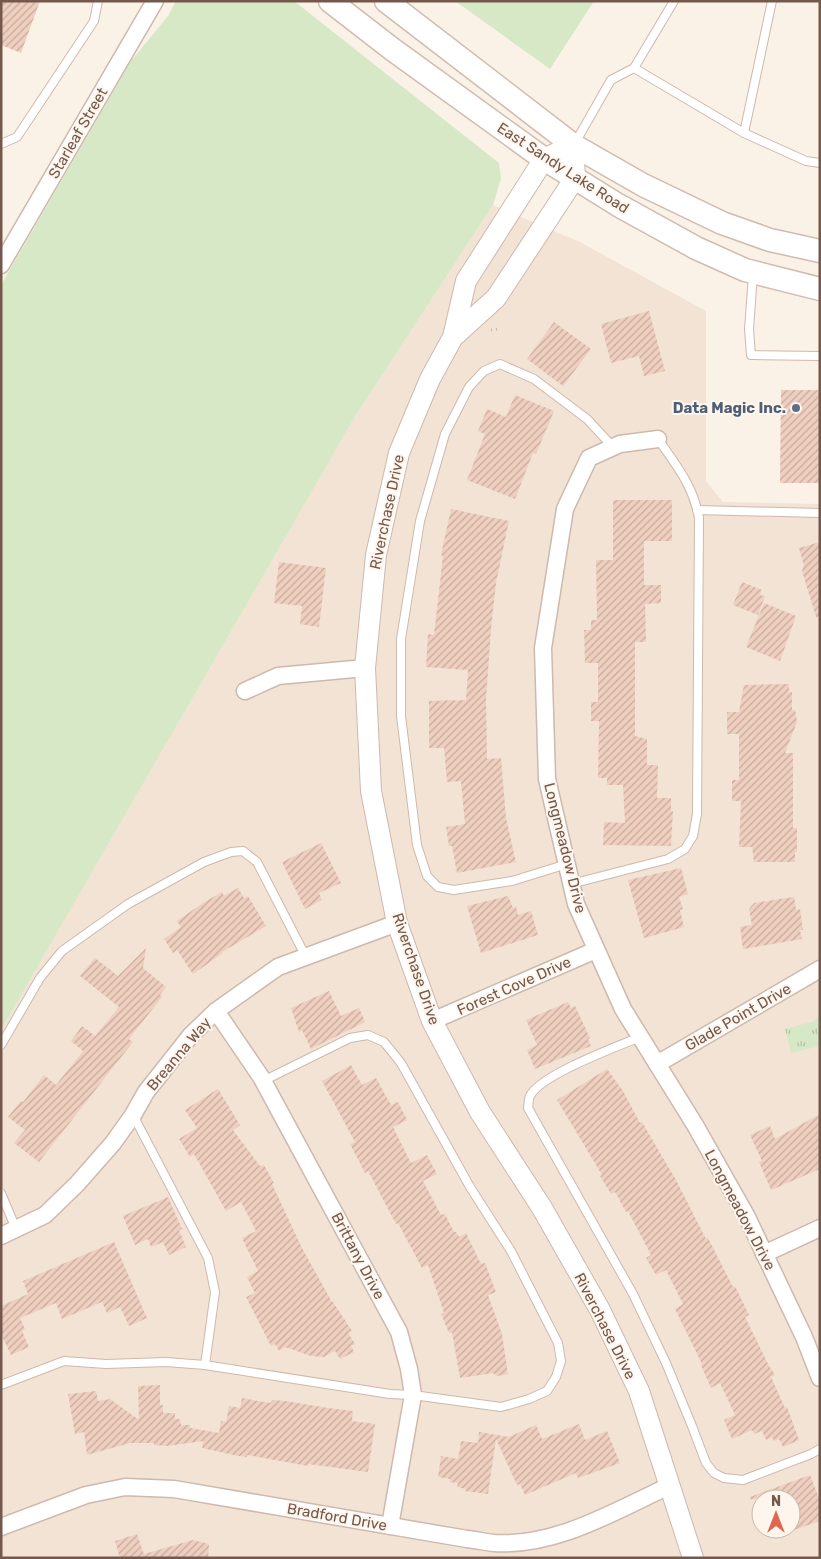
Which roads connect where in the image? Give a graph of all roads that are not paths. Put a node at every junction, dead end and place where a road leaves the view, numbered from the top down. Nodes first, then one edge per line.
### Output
1 (98, 1) edge
2 (155, 1) edge
3 (330, 1) edge
4 (386, 1) edge
5 (674, 1) edge
6 (772, 1) edge
7 (634, 68) junction
8 (744, 133) junction
9 (1, 144) edge
10 (574, 145) junction
11 (544, 159) junction
12 (820, 163) edge
13 (576, 178) junction
14 (820, 251) edge
15 (1, 265) edge
16 (753, 272) junction
17 (820, 289) edge
18 (453, 337) junction
19 (820, 356) edge
20 (658, 439) joint
21 (613, 447) junction
22 (697, 510) junction
23 (820, 513) edge
24 (365, 668) junction
25 (245, 690) dead end
26 (567, 864) junction
27 (571, 884) junction
28 (397, 923) junction
29 (596, 950) junction
30 (306, 957) junction
31 (820, 969) edge
32 (216, 1012) junction
33 (432, 1021) junction
34 (640, 1037) junction
35 (1, 1045) edge
36 (657, 1064) junction
37 (263, 1081) junction
38 (133, 1116) junction
39 (1, 1192) edge
40 (820, 1228) edge
41 (9, 1232) edge
42 (764, 1254) junction
43 (205, 1365) junction
44 (820, 1378) edge
45 (1, 1386) edge
46 (413, 1395) junction
47 (820, 1449) edge
48 (669, 1486) junction
49 (390, 1526) junction
50 (1, 1528) edge
51 (693, 1558) edge

1 - 9 lane
2 - 15 street, Starleaf Street
3 - 11 main road, East Sandy Lake Road
4 - 10 main road, East Sandy Lake Road
5 - 7 lane
6 - 8 lane
7 - 8 lane
7 - 10 lane
8 - 12 lane
10 - 11 street
10 - 13 street
10 - 14 main road, East Sandy Lake Road
11 - 13 main road, East Sandy Lake Road
11 - 18 street, Riverchase Drive
13 - 16 main road, East Sandy Lake Road
13 - 18 street, Riverchase Drive
16 - 17 main road, East Sandy Lake Road
16 - 19 lane
18 - 24 street, Riverchase Drive
20 - 21 street, Longmeadow Drive
20 - 22 lane
21 - 26 street, Longmeadow Drive
21 - 26 lane
22 - 23 lane
22 - 27 lane
24 - 25 street
24 - 28 street, Riverchase Drive
26 - 27 street, Longmeadow Drive
27 - 29 street, Longmeadow Drive
28 - 30 street, Breanna Way
28 - 33 street, Riverchase Drive
29 - 33 street, Forest Cove Drive
29 - 34 street, Longmeadow Drive
30 - 32 street, Breanna Way
30 - 35 lane
31 - 36 street, Glade Point Drive
32 - 37 street, Brittany Drive
32 - 38 street, Breanna Way
33 - 48 street, Riverchase Drive
34 - 36 street, Longmeadow Drive
34 - 47 lane
36 - 42 street, Longmeadow Drive
37 - 46 street, Brittany Drive
37 - 46 lane
38 - 41 street, Breanna Way
38 - 43 lane
39 - 41 lane
40 - 42 street
42 - 44 street, Longmeadow Drive
43 - 45 lane
43 - 46 lane
46 - 49 street, Brittany Drive
48 - 49 street, Bradford Drive
48 - 51 street, Riverchase Drive
49 - 50 street, Bradford Drive

